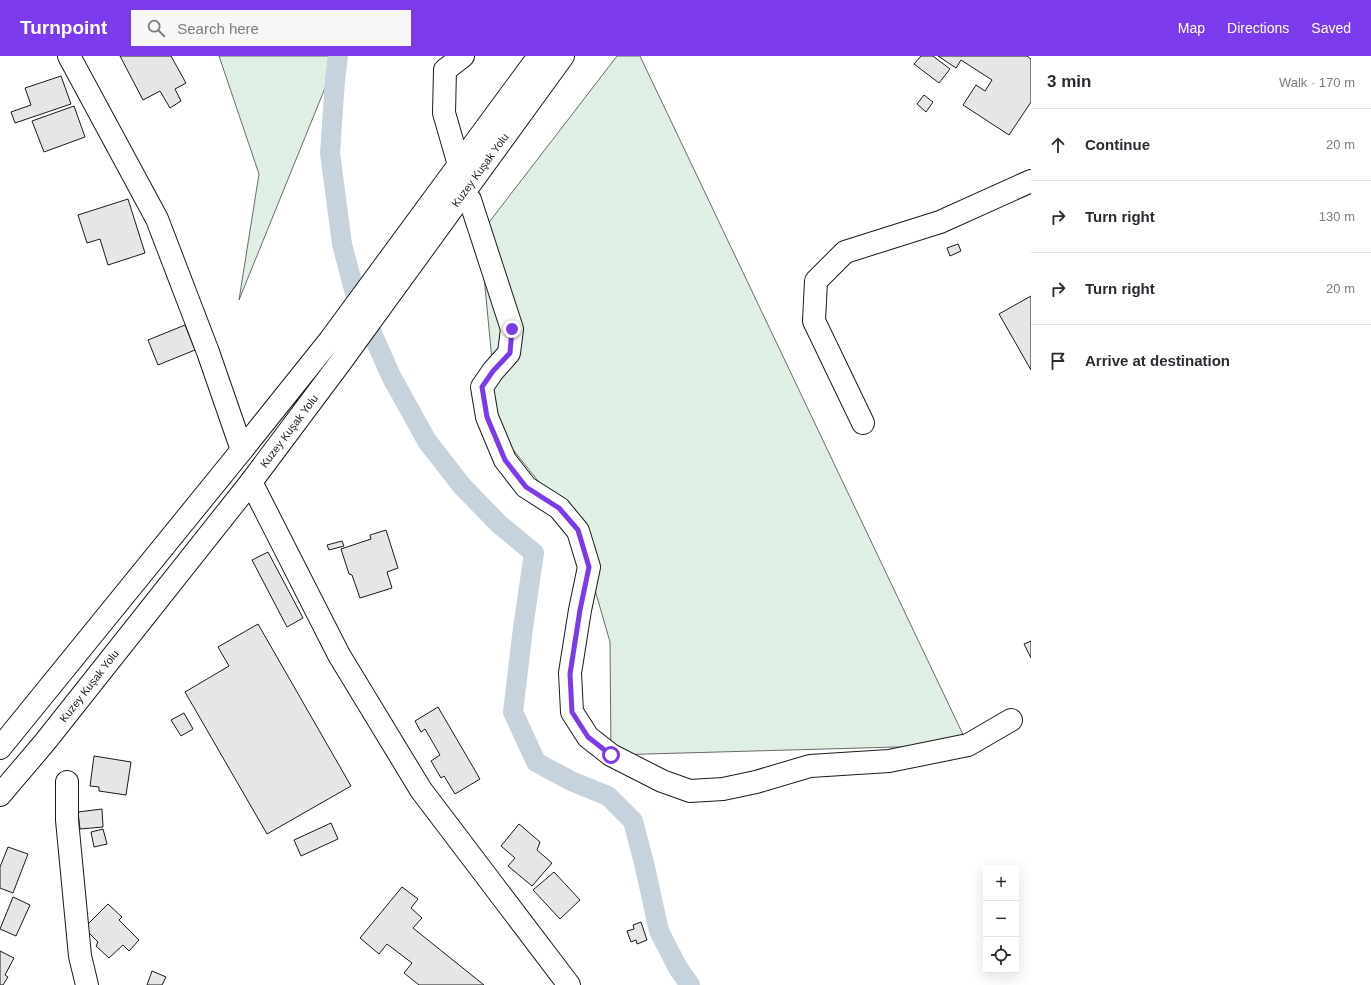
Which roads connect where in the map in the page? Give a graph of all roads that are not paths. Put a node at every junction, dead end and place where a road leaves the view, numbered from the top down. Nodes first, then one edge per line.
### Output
1 (69, 56) edge
2 (463, 56) edge
3 (539, 56) edge
4 (563, 56) edge
5 (457, 158) dead end
6 (1031, 181) edge
7 (470, 200) dead end
8 (863, 423) dead end
9 (242, 450) junction
10 (251, 482) junction
11 (1011, 720) dead end
12 (0, 748) edge
13 (67, 782) dead end
14 (0, 795) edge
15 (86, 985) edge
16 (569, 985) edge

1 - 9 street
2 - 5 street
3 - 9 street, Kuzey Kuşak Yolu
4 - 10 street, Kuzey Kuşak Yolu
6 - 8 street
7 - 11 street
9 - 12 street, Kuzey Kuşak Yolu
10 - 14 street, Kuzey Kuşak Yolu
10 - 16 street
13 - 15 street

